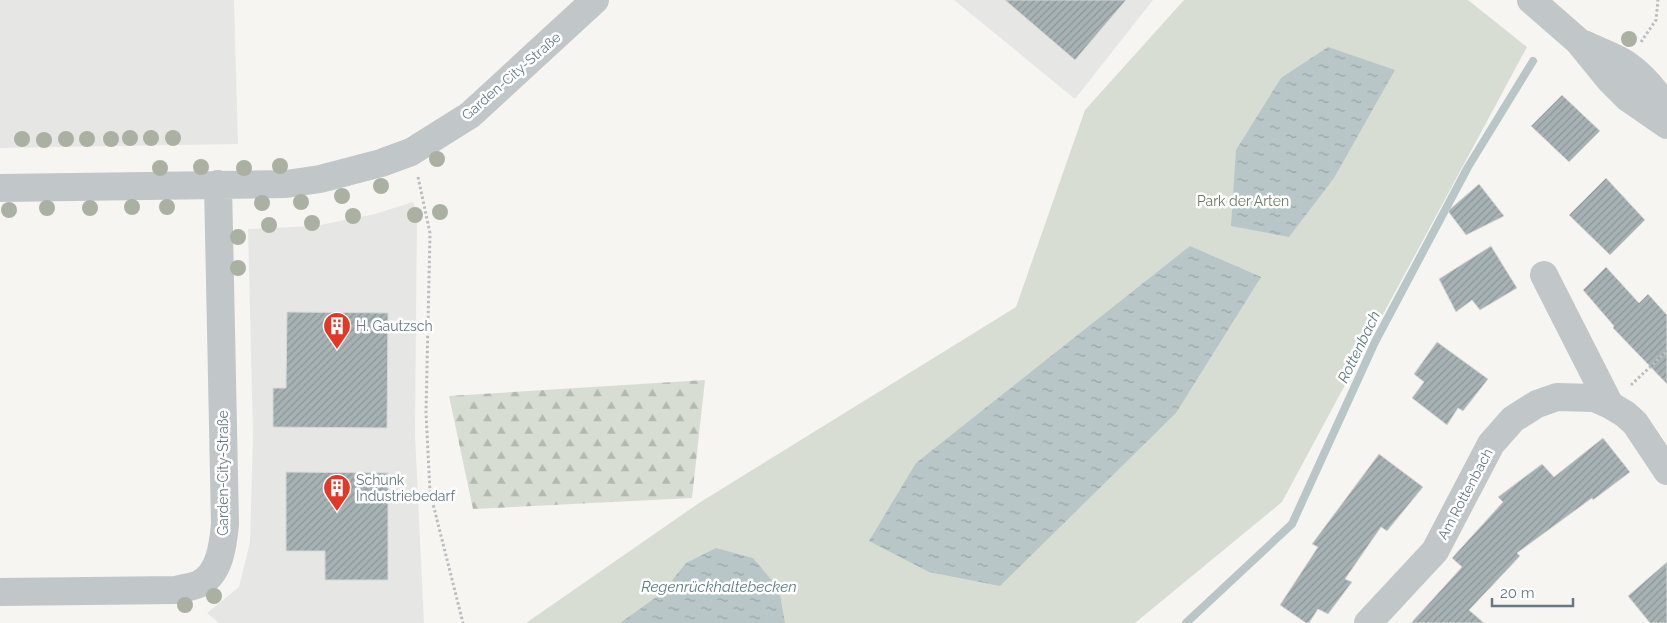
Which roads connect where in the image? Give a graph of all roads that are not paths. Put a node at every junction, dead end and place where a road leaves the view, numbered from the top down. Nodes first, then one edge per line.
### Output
1 (596, 0) edge
2 (1531, 0) edge
3 (1578, 41) junction
4 (1667, 111) edge
5 (1667, 125) edge
6 (218, 184) junction
7 (0, 188) edge
8 (1544, 275) dead end
9 (1610, 405) junction
10 (1667, 471) edge
11 (0, 592) edge
12 (1368, 623) edge

1 - 6 street, Garden-City-Straße
2 - 3 street
3 - 4 street
3 - 5 street
6 - 7 street, Garden-City-Straße
6 - 11 street, Garden-City-Straße
8 - 9 street
9 - 10 street, Am Rottenbach
9 - 12 street, Am Rottenbach

